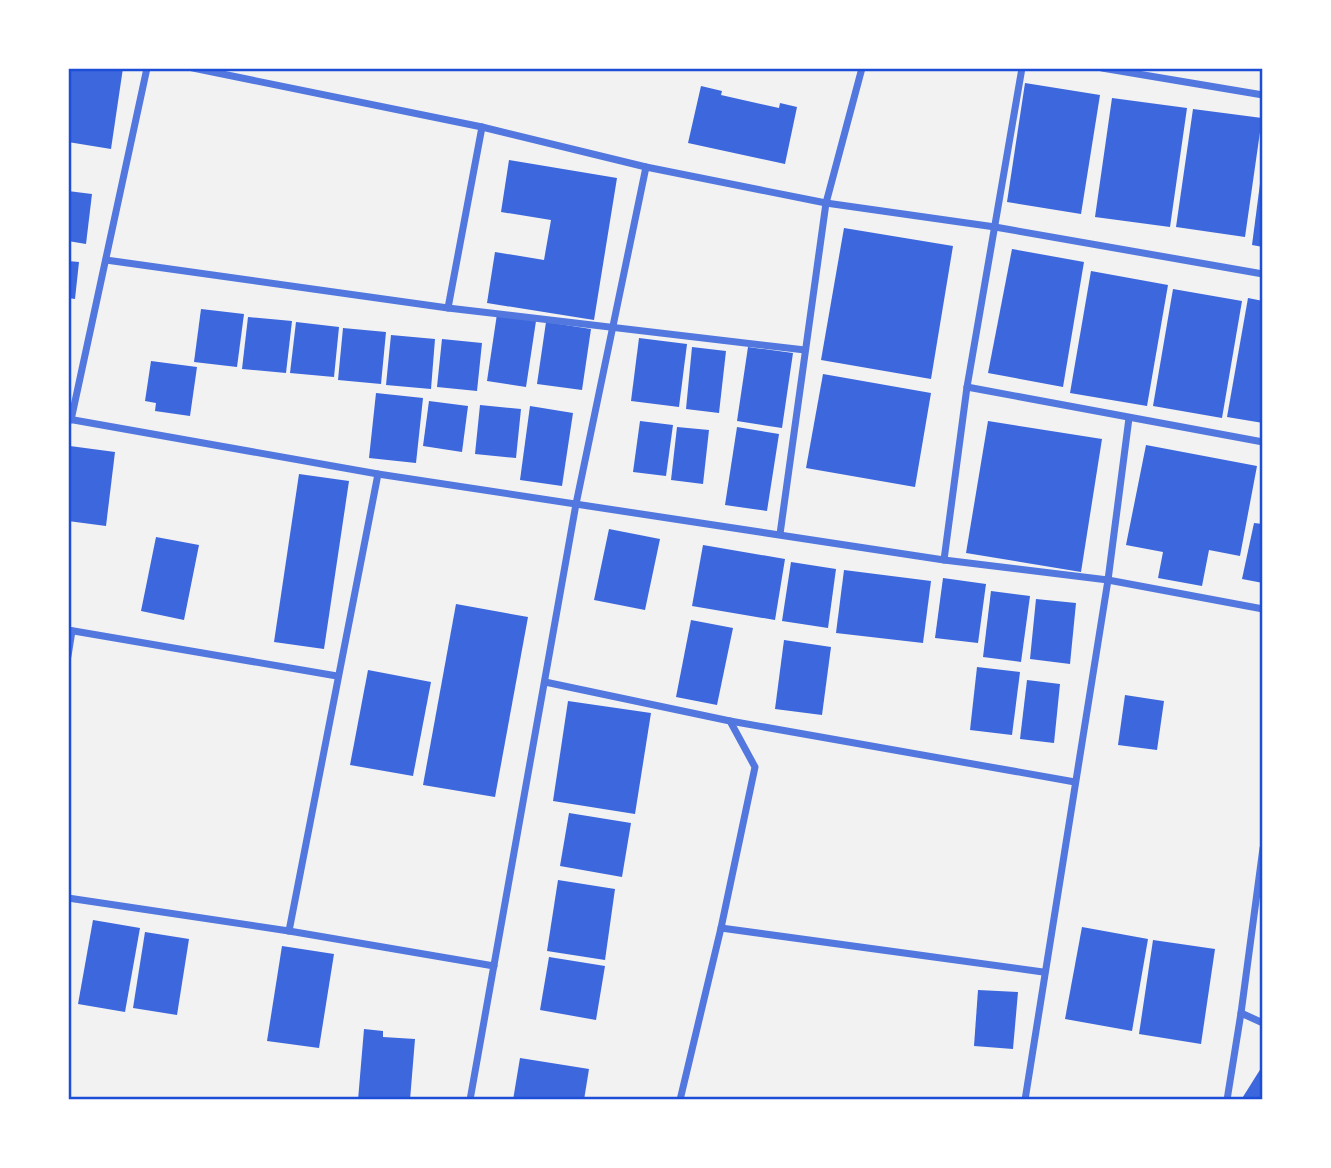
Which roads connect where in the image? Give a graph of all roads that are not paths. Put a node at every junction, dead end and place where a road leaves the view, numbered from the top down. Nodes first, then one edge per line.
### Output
1 (147, 68) edge
2 (193, 68) edge
3 (862, 68) edge
4 (1022, 68) edge
5 (1102, 68) edge
6 (1115, 69) edge
7 (1263, 96) edge
8 (482, 127) junction
9 (646, 167) junction
10 (826, 203) junction
11 (995, 227) junction
12 (106, 260) junction
13 (1263, 274) edge
14 (448, 308) junction
15 (613, 327) junction
16 (805, 349) junction
17 (967, 387) junction
18 (1129, 418) junction
19 (70, 419) edge
20 (1263, 442) edge
21 (378, 474) junction
22 (576, 504) junction
23 (780, 534) junction
24 (944, 560) junction
25 (1108, 580) junction
26 (1263, 608) edge
27 (70, 631) edge
28 (68, 656) edge
29 (337, 676) junction
30 (545, 682) junction
31 (730, 722) junction
32 (1075, 782) junction
33 (1263, 848) edge
34 (68, 898) edge
35 (721, 928) junction
36 (289, 930) junction
37 (494, 966) junction
38 (1043, 972) junction
39 (1241, 1013) junction
40 (1263, 1023) edge
41 (470, 1100) edge
42 (680, 1100) edge
43 (1024, 1100) edge
44 (1227, 1100) edge

1 - 12 street
2 - 8 street
3 - 10 street
4 - 11 street
5 - 6 street
6 - 7 street
8 - 9 street
8 - 14 street
9 - 10 street
9 - 15 street
10 - 11 street
10 - 16 street
11 - 13 street
11 - 17 street
12 - 14 street
12 - 19 street
14 - 15 street
15 - 16 street
15 - 22 street
16 - 23 street
17 - 18 street
17 - 24 street
18 - 20 street
18 - 25 street
19 - 21 street
21 - 22 street
21 - 29 street
22 - 23 street
22 - 30 street
23 - 24 street
24 - 25 street
25 - 26 street
25 - 32 street
27 - 28 street
27 - 29 street
29 - 36 street
30 - 31 street
30 - 37 street
31 - 32 street
31 - 35 street
32 - 38 street
33 - 39 street
34 - 36 street
35 - 38 street
35 - 42 street
36 - 37 street
37 - 41 street
38 - 43 street
39 - 40 street
39 - 44 street

